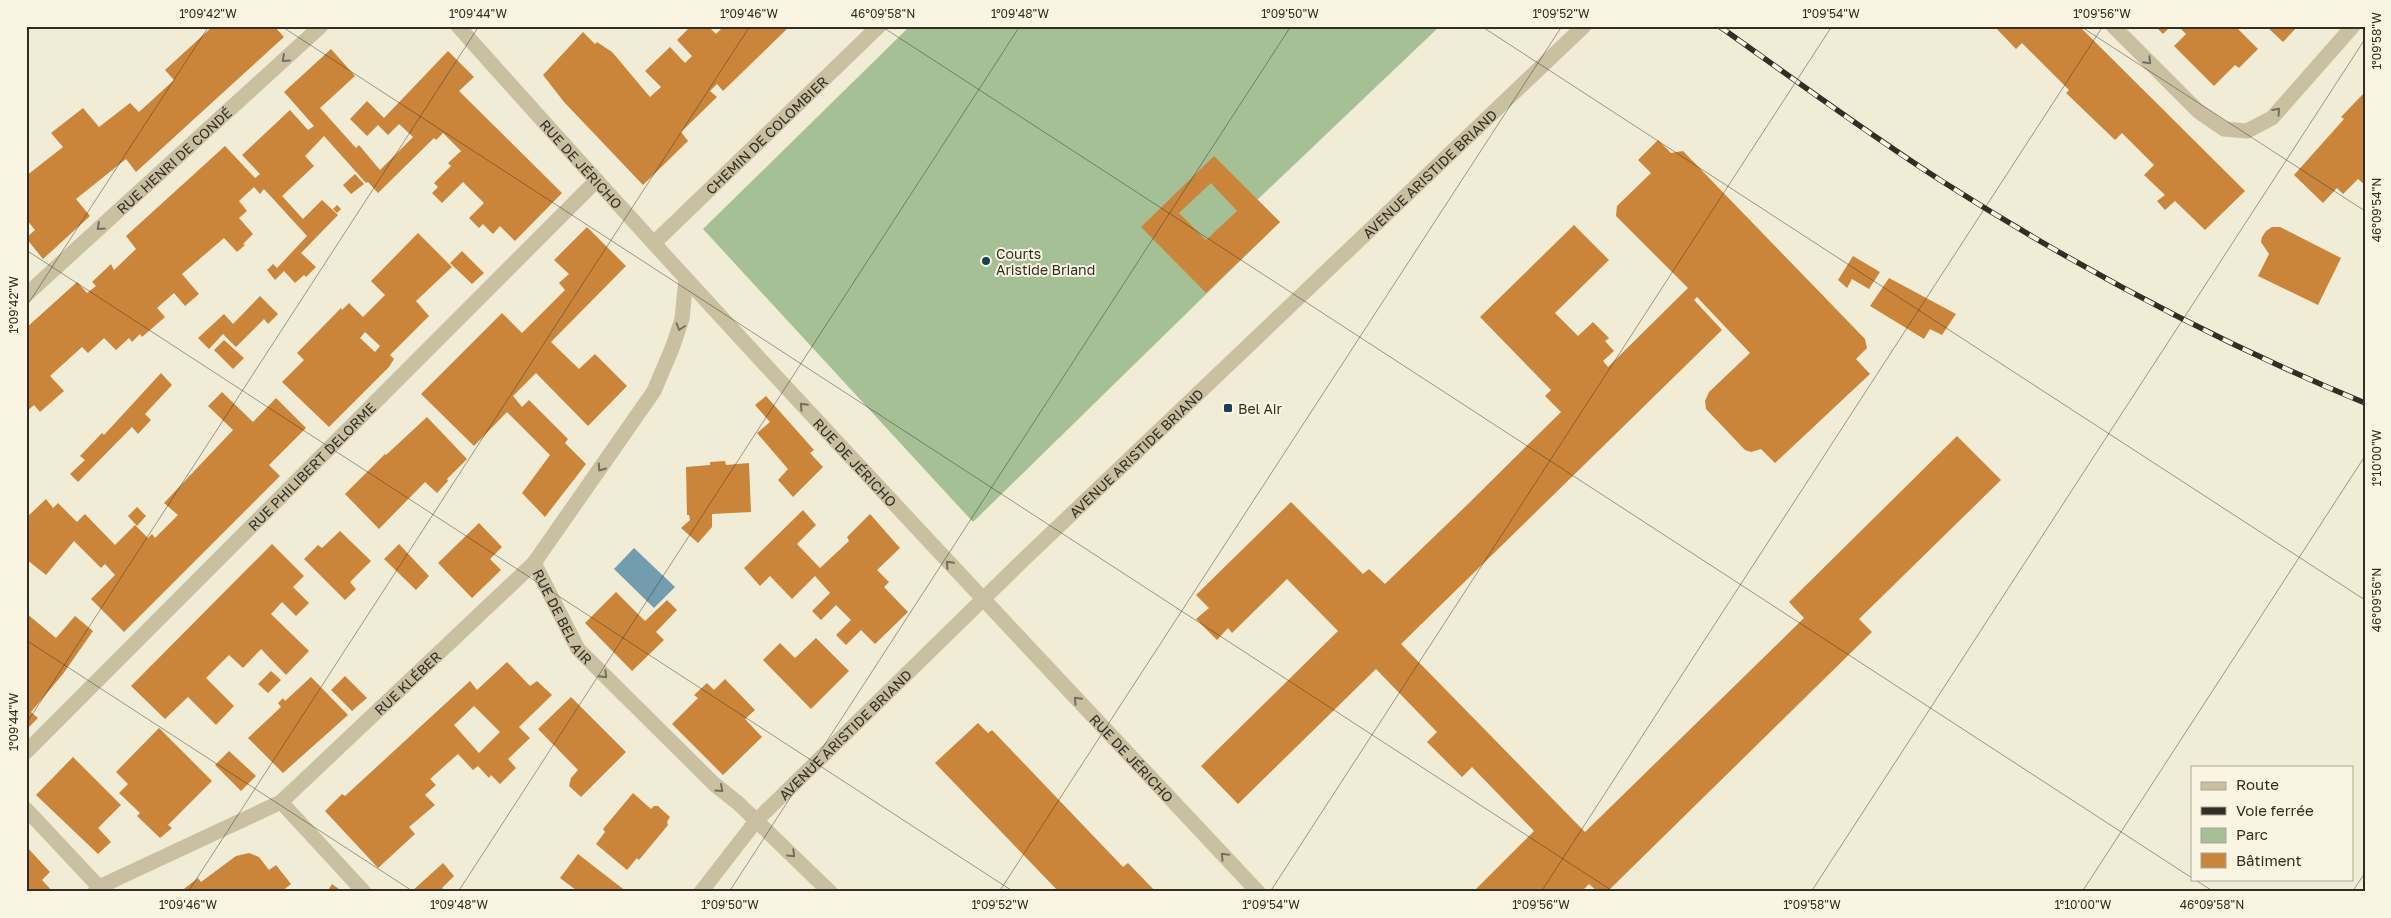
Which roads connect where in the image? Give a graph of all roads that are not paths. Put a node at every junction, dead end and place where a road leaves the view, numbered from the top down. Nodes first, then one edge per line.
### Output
1 (321, 26) edge
2 (458, 26) edge
3 (879, 26) edge
4 (1584, 26) edge
5 (2113, 26) edge
6 (2353, 26) edge
7 (597, 180) junction
8 (654, 243) junction
9 (686, 279) junction
10 (26, 295) edge
11 (534, 563) junction
12 (982, 600) junction
13 (26, 752) edge
14 (281, 802) junction
15 (26, 809) edge
16 (756, 821) junction
17 (97, 889) edge
18 (364, 892) edge
19 (700, 892) edge
20 (830, 892) edge
21 (1258, 892) edge

1 -> 10 street, RUE HENRI DE CONDÉ
2 - 7 street, RUE DE JÉRICHO
3 - 8 street, CHEMIN DE COLOMBIER
4 - 12 street, AVENUE ARISTIDE BRIAND
5 -> 6 street
7 - 8 street, RUE DE JÉRICHO
7 - 13 street, RUE PHILIBERT DELORME
8 - 9 street, RUE DE JÉRICHO
9 -> 11 street, RUE DE BEL AIR
12 -> 9 street, RUE DE JÉRICHO
11 - 14 street, RUE KLÉBER
11 -> 16 street, RUE DE BEL AIR
12 - 16 street, AVENUE ARISTIDE BRIAND
21 -> 12 street, RUE DE JÉRICHO
14 - 17 street, RUE KLÉBER
14 - 18 street
15 - 17 street
16 - 19 street, AVENUE ARISTIDE BRIAND
16 -> 20 street, RUE DE BEL AIR

